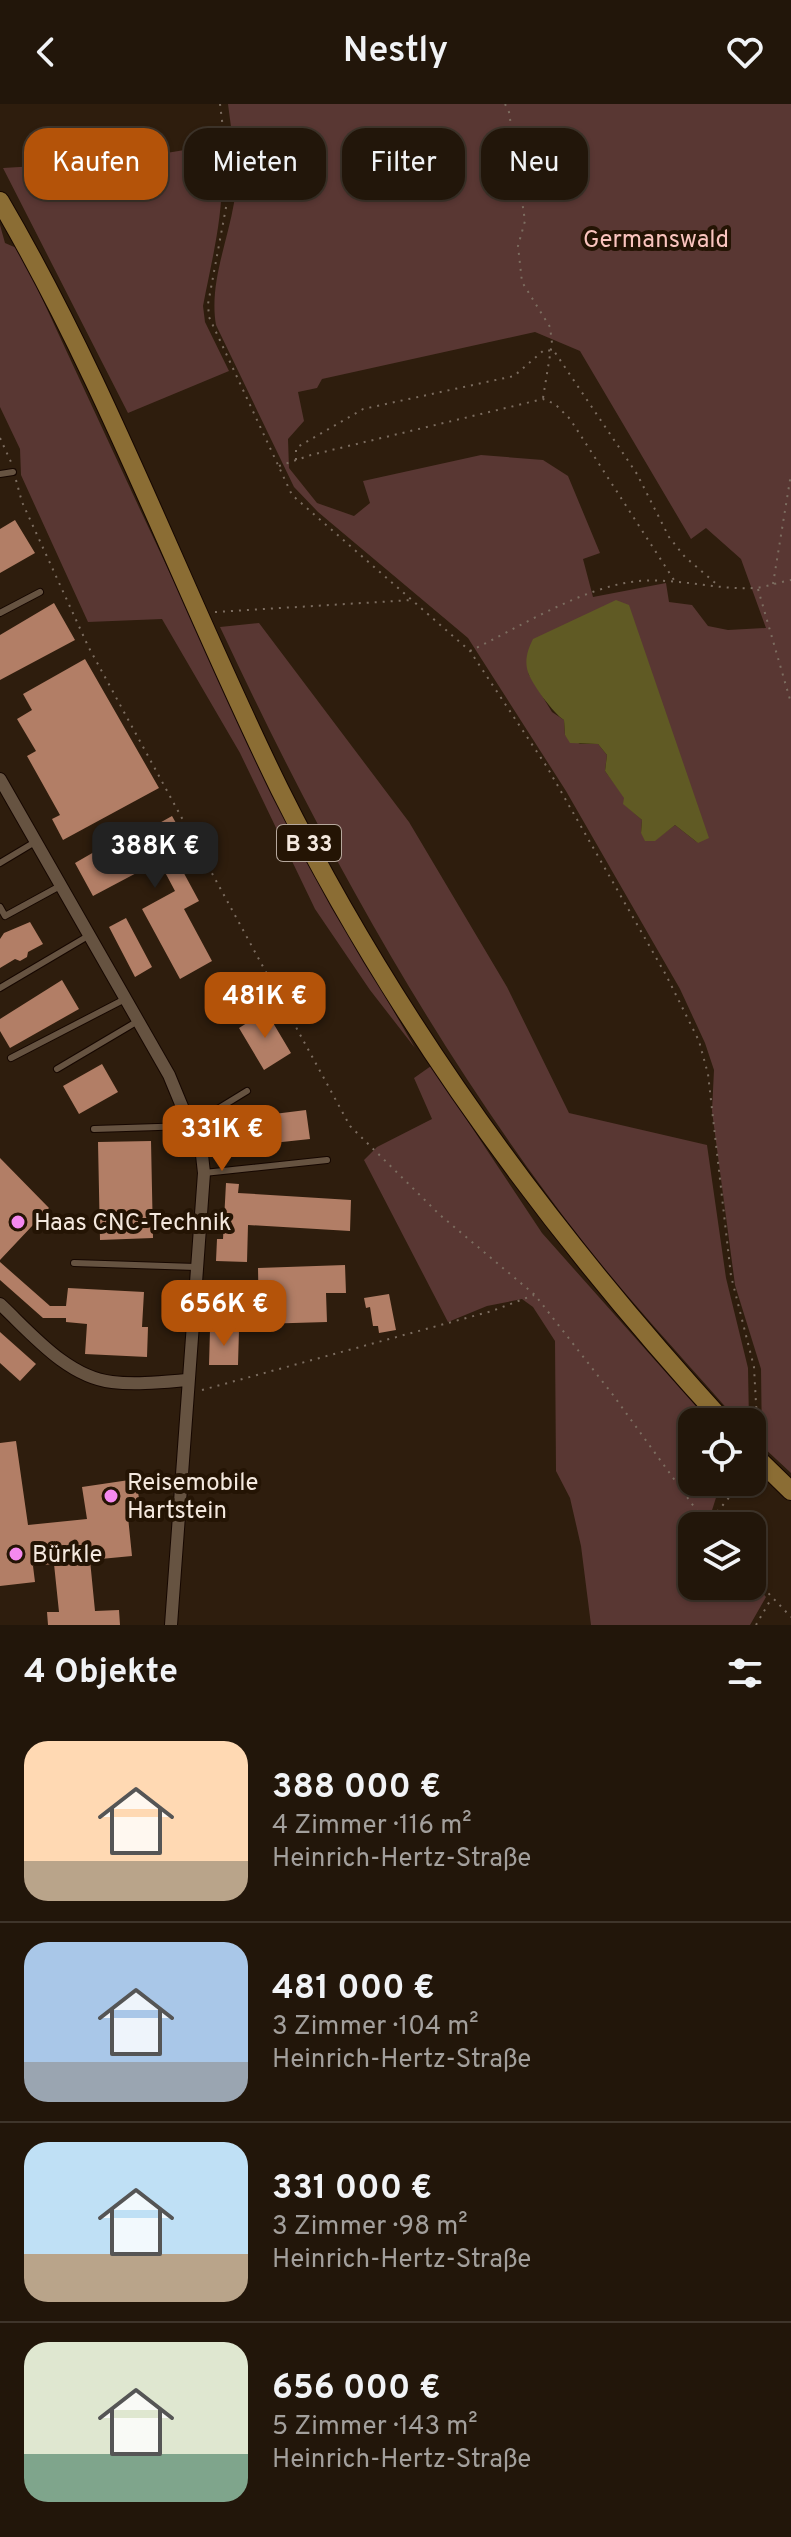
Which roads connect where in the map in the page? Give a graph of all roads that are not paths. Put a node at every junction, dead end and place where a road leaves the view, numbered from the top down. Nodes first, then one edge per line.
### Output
1 (0, 201) edge
2 (13, 472) road end
3 (0, 474) edge
4 (40, 592) dead end
5 (0, 613) edge
6 (0, 779) edge
7 (5, 800) edge
8 (35, 842) junction
9 (0, 863) edge
10 (60, 886) junction
11 (0, 907) edge
12 (88, 936) junction
13 (0, 988) edge
14 (125, 999) junction
15 (138, 1021) junction
16 (11, 1058) dead end
17 (57, 1069) dead end
18 (247, 1091) dead end
19 (190, 1126) junction
20 (94, 1129) dead end
21 (327, 1160) dead end
22 (204, 1173) junction
23 (74, 1263) dead end
24 (196, 1267) junction
25 (0, 1304) edge
26 (187, 1380) junction
27 (712, 1408) edge
28 (766, 1467) edge
29 (791, 1491) edge
30 (171, 1625) edge

1 - 27 main road, B 33
2 - 3 lane
4 - 5 lane
6 - 7 street
7 - 8 street
8 - 9 lane
8 - 10 street
10 - 11 lane
10 - 12 street
12 - 13 lane
12 - 14 street
14 - 15 street
14 - 16 lane
15 - 17 lane
15 - 19 street
18 - 19 lane
19 - 20 lane
19 - 22 street
21 - 22 lane
22 - 24 street
23 - 24 lane
24 - 26 street
25 - 26 street
26 - 30 street
28 - 29 main road

